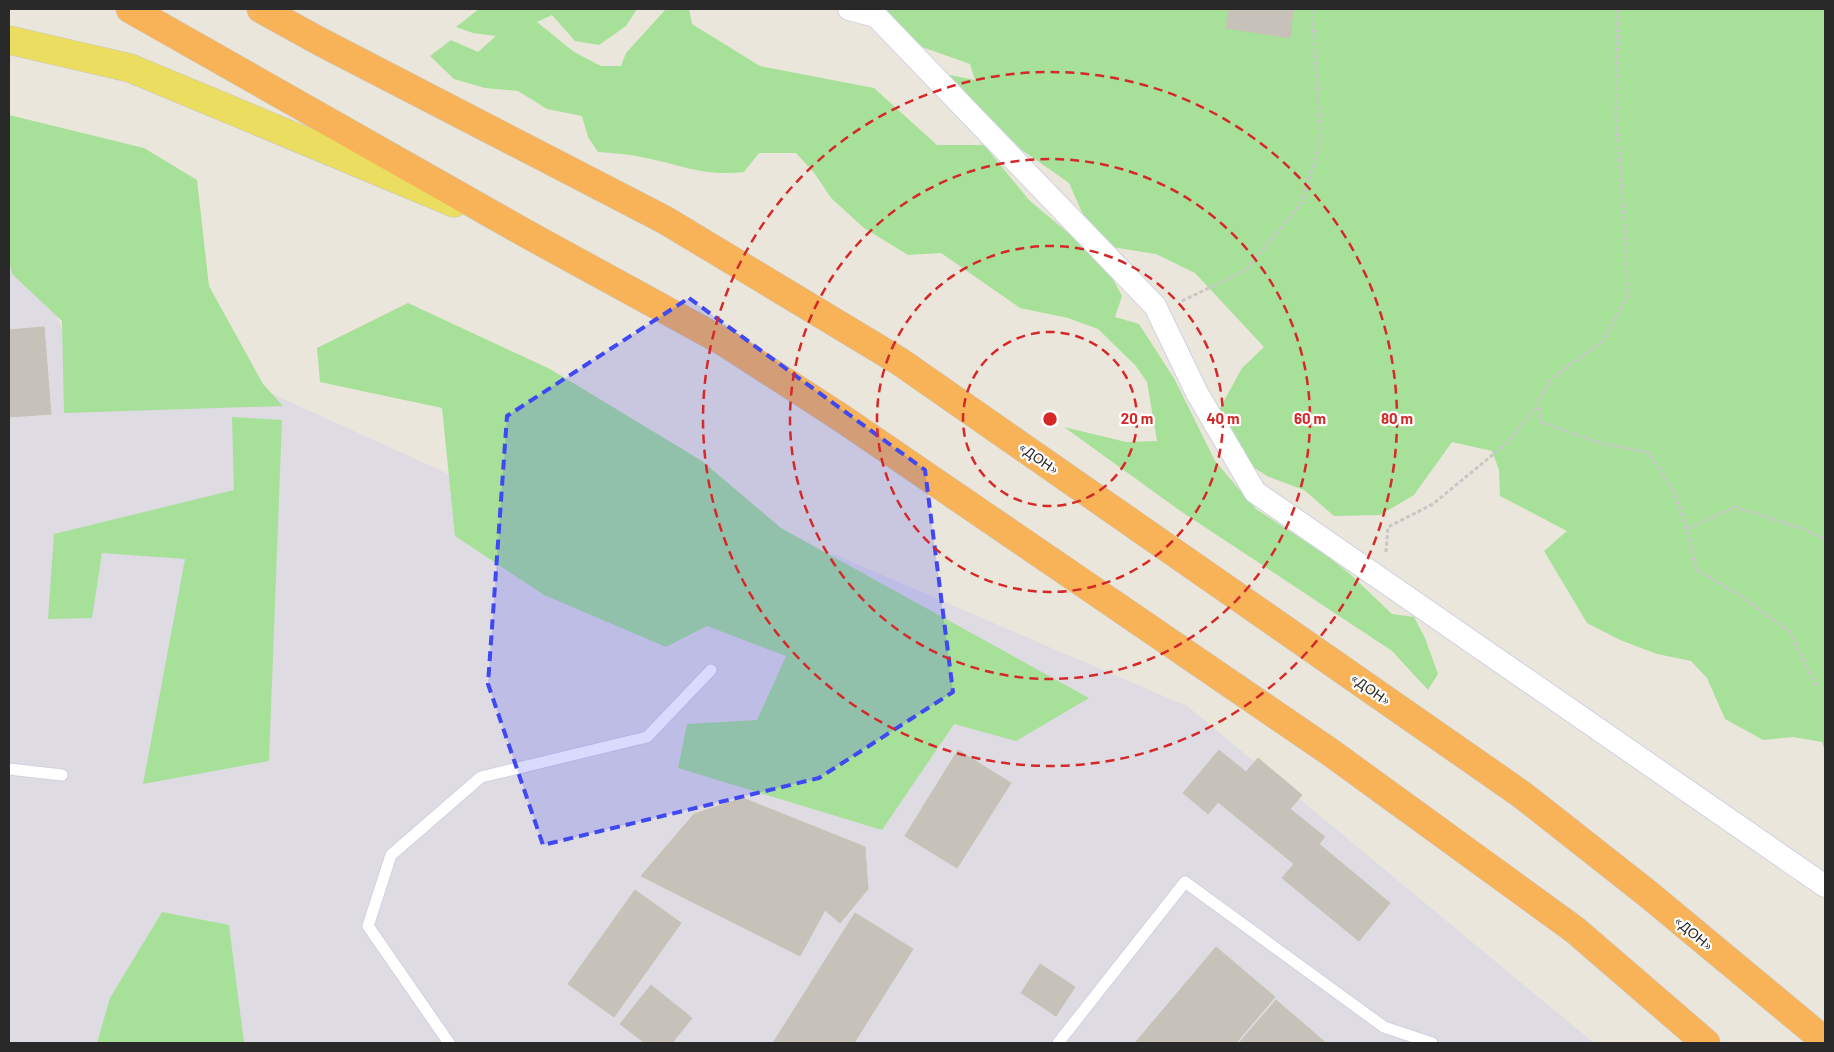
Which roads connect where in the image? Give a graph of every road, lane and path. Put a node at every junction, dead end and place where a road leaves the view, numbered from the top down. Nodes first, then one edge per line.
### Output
1 (130, 9) edge
2 (261, 9) edge
3 (849, 9) edge
4 (1312, 9) edge
5 (1618, 9) edge
6 (9, 40) edge
7 (525, 233) junction
8 (1158, 312) junction
9 (1539, 405) junction
10 (1687, 528) junction
11 (1825, 539) edge
12 (1385, 582) junction
13 (711, 670) dead end
14 (1816, 686) dead end
15 (9, 769) edge
16 (62, 775) dead end
17 (1825, 886) edge
18 (1825, 1041) edge
19 (449, 1043) edge
20 (1058, 1043) edge
21 (1432, 1043) edge
22 (1706, 1043) edge

1 - 7 highway
2 - 18 highway, «ДОН»
3 - 8 street
4 - 8 path
5 - 9 path
6 - 7 main road
7 - 22 highway
8 - 12 street
9 - 10 path
9 - 12 path
10 - 11 path
10 - 14 path
12 - 17 street
13 - 19 lane
15 - 16 lane
20 - 21 lane

